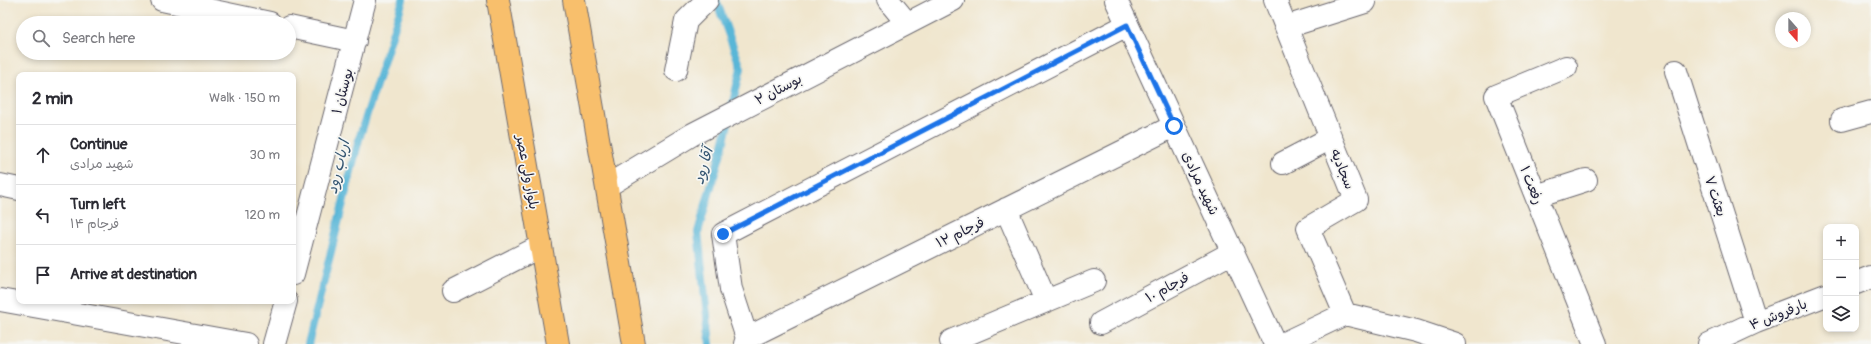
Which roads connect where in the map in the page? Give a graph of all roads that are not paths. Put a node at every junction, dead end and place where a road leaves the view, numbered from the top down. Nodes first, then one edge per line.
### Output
1 (162, 0) edge
2 (365, 0) edge
3 (498, 0) edge
4 (574, 0) edge
5 (707, 0) edge
6 (888, 0) edge
7 (953, 0) edge
8 (1116, 0) edge
9 (1276, 0) edge
10 (1365, 2) dead end
11 (237, 16) edge
12 (907, 23) junction
13 (1127, 25) junction
14 (1286, 27) junction
15 (296, 28) edge
16 (355, 41) junction
17 (1566, 67) dead end
18 (676, 70) dead end
19 (1676, 71) dead end
20 (1871, 112) edge
21 (1842, 120) dead end
22 (1174, 126) junction
23 (1331, 138) junction
24 (1282, 163) dead end
25 (1586, 180) dead end
26 (0, 185) edge
27 (607, 186) junction
28 (16, 188) edge
29 (1536, 196) junction
30 (1006, 209) junction
31 (541, 246) junction
32 (1232, 252) junction
33 (296, 263) edge
34 (1871, 277) edge
35 (1094, 281) dead end
36 (1859, 282) edge
37 (454, 291) dead end
38 (1823, 296) edge
39 (0, 300) edge
40 (1046, 301) junction
41 (16, 303) edge
42 (22, 304) edge
43 (285, 304) edge
44 (1345, 314) junction
45 (1756, 322) junction
46 (1101, 323) dead end
47 (746, 341) edge
48 (951, 341) dead end
49 (246, 344) edge
50 (274, 344) edge
51 (558, 344) edge
52 (634, 344) edge
53 (1275, 344) edge
54 (1282, 344) edge
55 (1455, 344) edge
56 (1595, 344) edge
57 (1708, 344) edge

1 - 11 street
2 - 16 street, بوستان ۱
3 - 31 main road, بلوار ولی عصر
4 - 27 main road
5 - 18 street
6 - 12 street
7 - 12 street, بوستان ۲
8 - 13 street, شهید مرادی
9 - 14 street, سجادیه
10 - 14 street
12 - 27 street, بوستان ۲
13 - 22 street, شهید مرادی
13 - 47 street
14 - 23 street, سجادیه
15 - 16 street
16 - 33 street, بوستان ۱
17 - 29 street, رفعت ۱
19 - 45 street, بعثت ۷
20 - 21 street
22 - 30 street, فرجام ۱۲
22 - 32 street, شهید مرادی
23 - 24 street
23 - 44 street, سجادیه
25 - 29 street
26 - 28 street
27 - 52 main road
29 - 56 street, رفعت ۱
30 - 40 street
30 - 47 street, فرجام ۱۲
31 - 37 street
31 - 51 main road, بلوار ولی عصر
32 - 46 street, فرجام ۱۰
32 - 53 street, شهید مرادی
34 - 36 street
35 - 40 street
38 - 45 street, بارفروش ۴
39 - 41 street
40 - 48 street
42 - 49 street
43 - 50 street
44 - 54 street
44 - 55 street
45 - 57 street, بارفروش ۴

